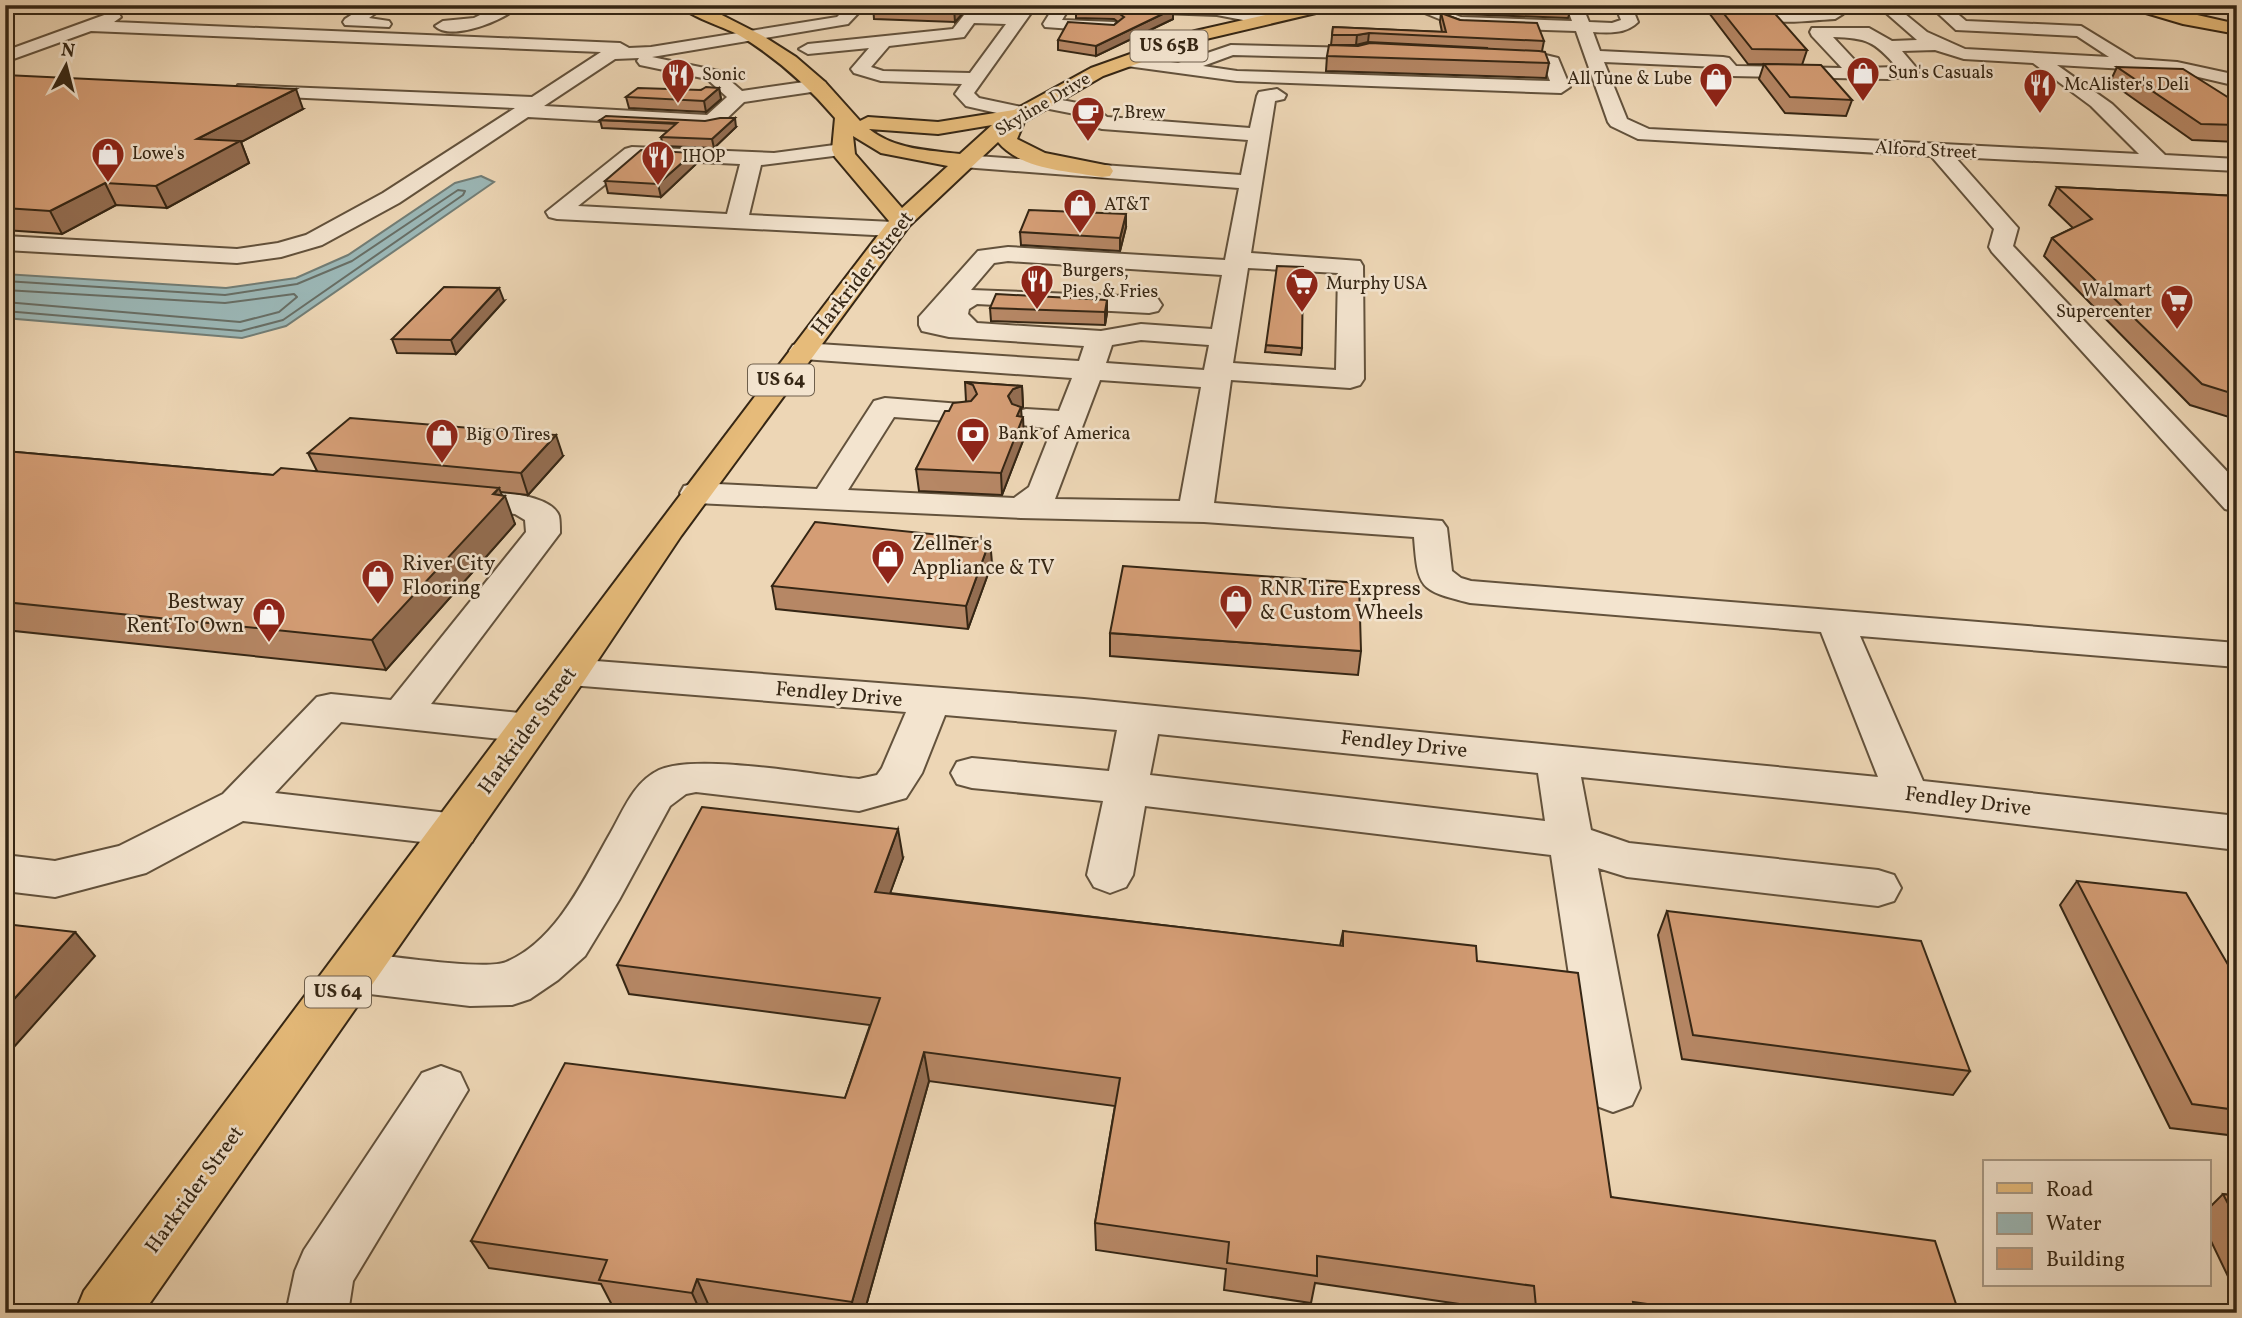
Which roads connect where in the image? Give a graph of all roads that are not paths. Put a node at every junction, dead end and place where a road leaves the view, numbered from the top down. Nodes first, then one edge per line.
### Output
1 (379, 5) edge
2 (512, 5) edge
3 (688, 5) edge
4 (858, 5) edge
5 (1029, 5) edge
6 (1063, 5) edge
7 (1079, 5) edge
8 (1331, 5) edge
9 (1413, 5) edge
10 (1574, 5) edge
11 (1623, 5) edge
12 (1747, 5) edge
13 (1831, 5) edge
14 (2135, 5) edge
15 (1475, 6) edge
16 (1887, 7) edge
17 (1941, 8) edge
18 (127, 12) dead end
19 (1266, 12) edge
20 (1430, 12) junction
21 (782, 13) dead end
22 (1017, 20) junction
23 (90, 26) junction
24 (808, 27) junction
25 (1126, 27) edge
26 (1583, 28) junction
27 (2237, 29) edge
28 (1167, 31) edge
29 (748, 36) junction
30 (1195, 37) junction
31 (885, 39) junction
32 (1934, 45) junction
33 (1888, 46) junction
34 (949, 48) junction
35 (1395, 51) edge
36 (610, 54) junction
37 (778, 54) junction
38 (1486, 56) edge
39 (1594, 56) junction
40 (5, 57) edge
41 (1632, 58) junction
42 (2039, 60) junction
43 (1127, 61) junction
44 (2130, 64) junction
45 (862, 67) junction
46 (1183, 67) junction
47 (1731, 71) junction
48 (1097, 72) junction
49 (1858, 74) junction
50 (930, 78) junction
51 (2233, 78) edge
52 (975, 79) junction
53 (1643, 79) dead end
54 (1712, 82) dead end
55 (818, 86) junction
56 (232, 89) edge
57 (1199, 90) dead end
58 (696, 91) edge
59 (613, 93) dead end
60 (736, 95) junction
61 (1264, 95) dead end
62 (1041, 102) junction
63 (529, 107) junction
64 (586, 114) junction
65 (1021, 114) junction
66 (844, 119) junction
67 (1783, 124) dead end
68 (1259, 135) junction
69 (1961, 137) dead end
70 (1797, 145) junction
71 (1938, 151) junction
72 (844, 153) junction
73 (1979, 153) junction
74 (763, 159) junction
75 (2099, 159) junction
76 (963, 161) junction
77 (2159, 161) junction
78 (2237, 165) edge
79 (1102, 171) junction
80 (2237, 181) edge
81 (1251, 182) junction
82 (736, 222) junction
83 (897, 225) junction
84 (5, 243) edge
85 (1163, 264) junction
86 (1236, 264) junction
87 (960, 283) junction
88 (1151, 299) junction
89 (1141, 332) junction
90 (1068, 337) junction
91 (1224, 338) junction
92 (1101, 339) junction
93 (803, 351) junction
94 (1090, 371) junction
95 (1217, 375) junction
96 (961, 413) edge
97 (1026, 418) edge
98 (1071, 421) junction
99 (696, 493) junction
100 (428, 496) edge
101 (827, 498) junction
102 (2237, 502) edge
103 (1021, 508) junction
104 (1204, 512) junction
105 (1836, 622) junction
106 (2237, 654) edge
107 (570, 672) junction
108 (930, 702) junction
109 (402, 714) junction
110 (1140, 719) junction
111 (529, 728) junction
112 (1558, 760) junction
113 (972, 773) dead end
114 (1127, 788) junction
115 (1907, 795) junction
116 (238, 805) junction
117 (456, 830) junction
118 (2237, 833) edge
119 (1572, 841) junction
120 (5, 873) edge
121 (1110, 875) dead end
122 (1878, 888) dead end
123 (352, 972) junction
124 (1613, 1088) dead end
125 (441, 1090) dead end
126 (106, 1313) edge
127 (317, 1313) edge

1 - 2 street
3 - 29 main road
4 - 24 street
5 - 22 street
6 - 25 street
7 - 19 street
8 - 19 main road, Skyline Drive / US 65B
9 - 20 street
10 - 26 street
11 - 26 street
12 - 13 street
14 - 27 main road
15 - 20 street
16 - 17 street
16 - 32 street
17 - 44 street
18 - 23 street
19 - 30 main road, Skyline Drive / US 65B
20 - 26 street
21 - 24 street
22 - 34 street
22 - 52 street
23 - 36 street
23 - 40 street
24 - 29 street
26 - 39 street
28 - 30 street
29 - 36 street
29 - 37 main road
30 - 43 main road, Skyline Drive / US 65B
31 - 34 street
31 - 37 street
31 - 45 street
32 - 33 street
32 - 42 street
33 - 49 street
33 - 49 street
34 - 45 street
34 - 50 street
35 - 46 street
36 - 60 street
36 - 63 street
37 - 55 main road
38 - 46 street
39 - 41 street
39 - 70 street, Alford Street
41 - 47 street
41 - 53 street
42 - 44 street
42 - 77 street
43 - 46 street
43 - 48 main road, Skyline Drive / US 65B
44 - 51 street
45 - 50 street
47 - 49 street
47 - 54 street
48 - 57 street
48 - 62 main road, Skyline Drive / US 65B
50 - 52 street
52 - 65 street
55 - 60 street
55 - 66 main road
56 - 63 street
58 - 60 street
59 - 64 street
60 - 64 street
61 - 68 street
62 - 65 main road, Skyline Drive / US 65B
62 - 68 street
63 - 64 street
63 - 84 street
65 - 66 main road
65 - 76 main road, Skyline Drive / US 65B
65 - 79 main road
66 - 72 main road
66 - 76 main road
67 - 70 street
68 - 81 street
69 - 73 street
70 - 71 street, Alford Street
71 - 73 street, Alford Street
71 - 102 street
72 - 74 street
72 - 83 main road
73 - 75 street, Alford Street
74 - 82 street
74 - 82 street
75 - 77 street, Alford Street
75 - 80 street
76 - 79 street
76 - 83 main road, Harkrider Street / US 64
77 - 78 street, Alford Street
79 - 81 street
81 - 86 street
82 - 83 street
83 - 93 main road, Harkrider Street / US 64
85 - 86 street
85 - 87 street
85 - 88 street
86 - 91 street
86 - 95 street
87 - 88 street
87 - 90 street
88 - 89 street
88 - 90 street
89 - 91 street
89 - 92 street
90 - 92 street
91 - 95 street
92 - 94 street
93 - 94 street
93 - 99 main road, Harkrider Street / US 64
94 - 95 street
94 - 98 street
95 - 104 street
96 - 101 street
97 - 98 street
98 - 103 street
99 - 101 street
99 - 107 main road, Harkrider Street / US 64
100 - 109 street
101 - 103 street
103 - 104 street
104 - 105 street
105 - 106 street
105 - 115 street
107 - 108 street, Fendley Drive
107 - 111 main road, Harkrider Street / US 64
108 - 110 street, Fendley Drive
108 - 123 street
109 - 111 street
109 - 116 street
110 - 112 street, Fendley Drive
110 - 114 street
111 - 117 main road, Harkrider Street / US 64
112 - 115 street, Fendley Drive
112 - 119 street
113 - 114 street
114 - 119 street
114 - 121 street
115 - 118 street, Fendley Drive
116 - 117 street
116 - 120 street
117 - 123 main road, Harkrider Street / US 64
119 - 122 street
119 - 124 street
123 - 126 main road, Harkrider Street / US 64
125 - 127 street

